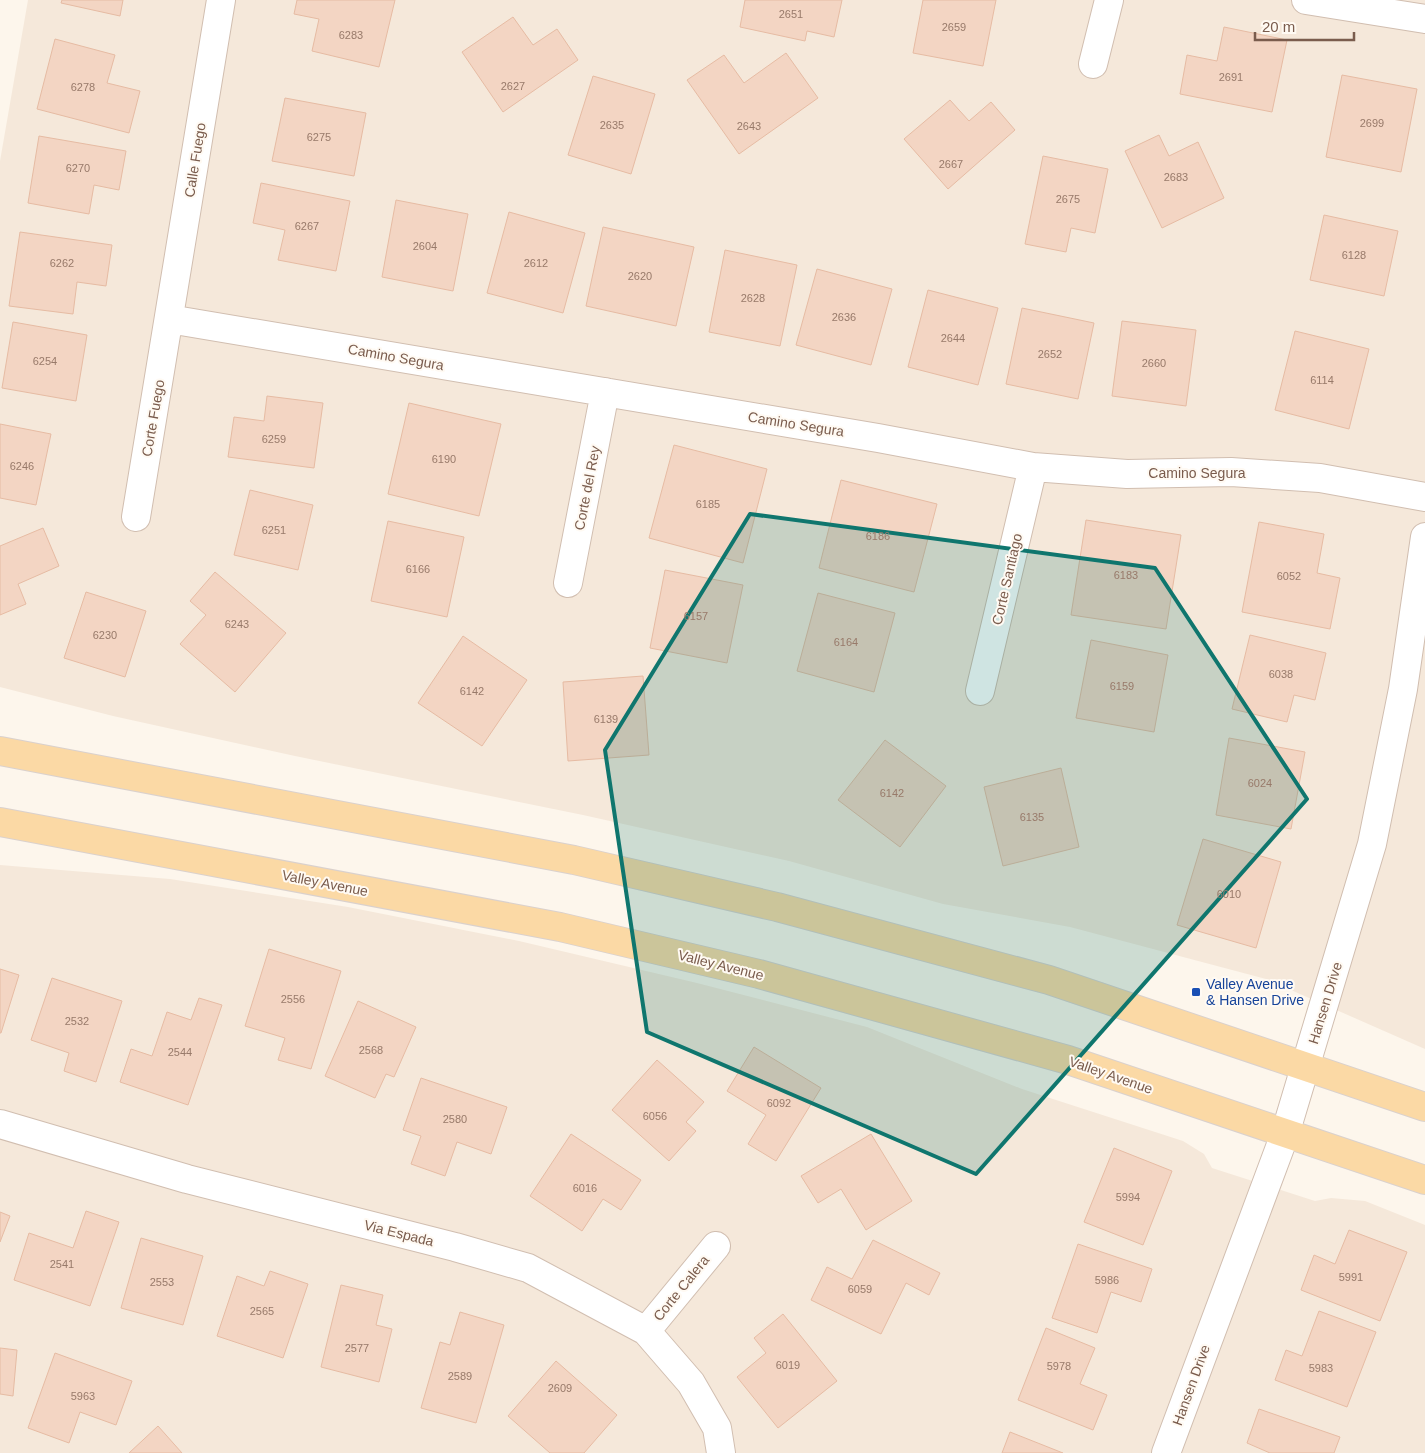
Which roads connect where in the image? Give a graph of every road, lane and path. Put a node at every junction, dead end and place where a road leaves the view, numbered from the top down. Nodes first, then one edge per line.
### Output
1 (221, 0) edge
2 (1108, 0) edge
3 (1306, 0) edge
4 (1425, 19) edge
5 (1093, 64) dead end
6 (169, 319) junction
7 (605, 392) junction
8 (1033, 467) junction
9 (1425, 497) edge
10 (136, 517) dead end
11 (1425, 538) edge
12 (568, 583) dead end
13 (980, 692) dead end
14 (0, 751) edge
15 (0, 822) edge
16 (1306, 1067) junction
17 (1425, 1107) edge
18 (0, 1124) edge
19 (1285, 1134) junction
20 (1425, 1180) edge
21 (716, 1246) dead end
22 (646, 1331) junction
23 (721, 1453) edge
24 (1166, 1453) edge

1 - 6 street, Calle Fuego
2 - 5 street
3 - 4 street
6 - 7 street, Camino Segura
6 - 10 street, Corte Fuego
7 - 8 street, Camino Segura
7 - 12 street, Corte del Rey
8 - 9 street, Camino Segura
8 - 13 street, Corte Santiago
11 - 16 street, Hansen Drive
14 - 16 main road
15 - 19 main road, Valley Avenue
16 - 17 main road
16 - 19 street, Hansen Drive
18 - 22 street, Via Espada
19 - 20 main road, Valley Avenue
19 - 24 street, Hansen Drive
21 - 22 street, Corte Calera
22 - 23 street, Via Espada

